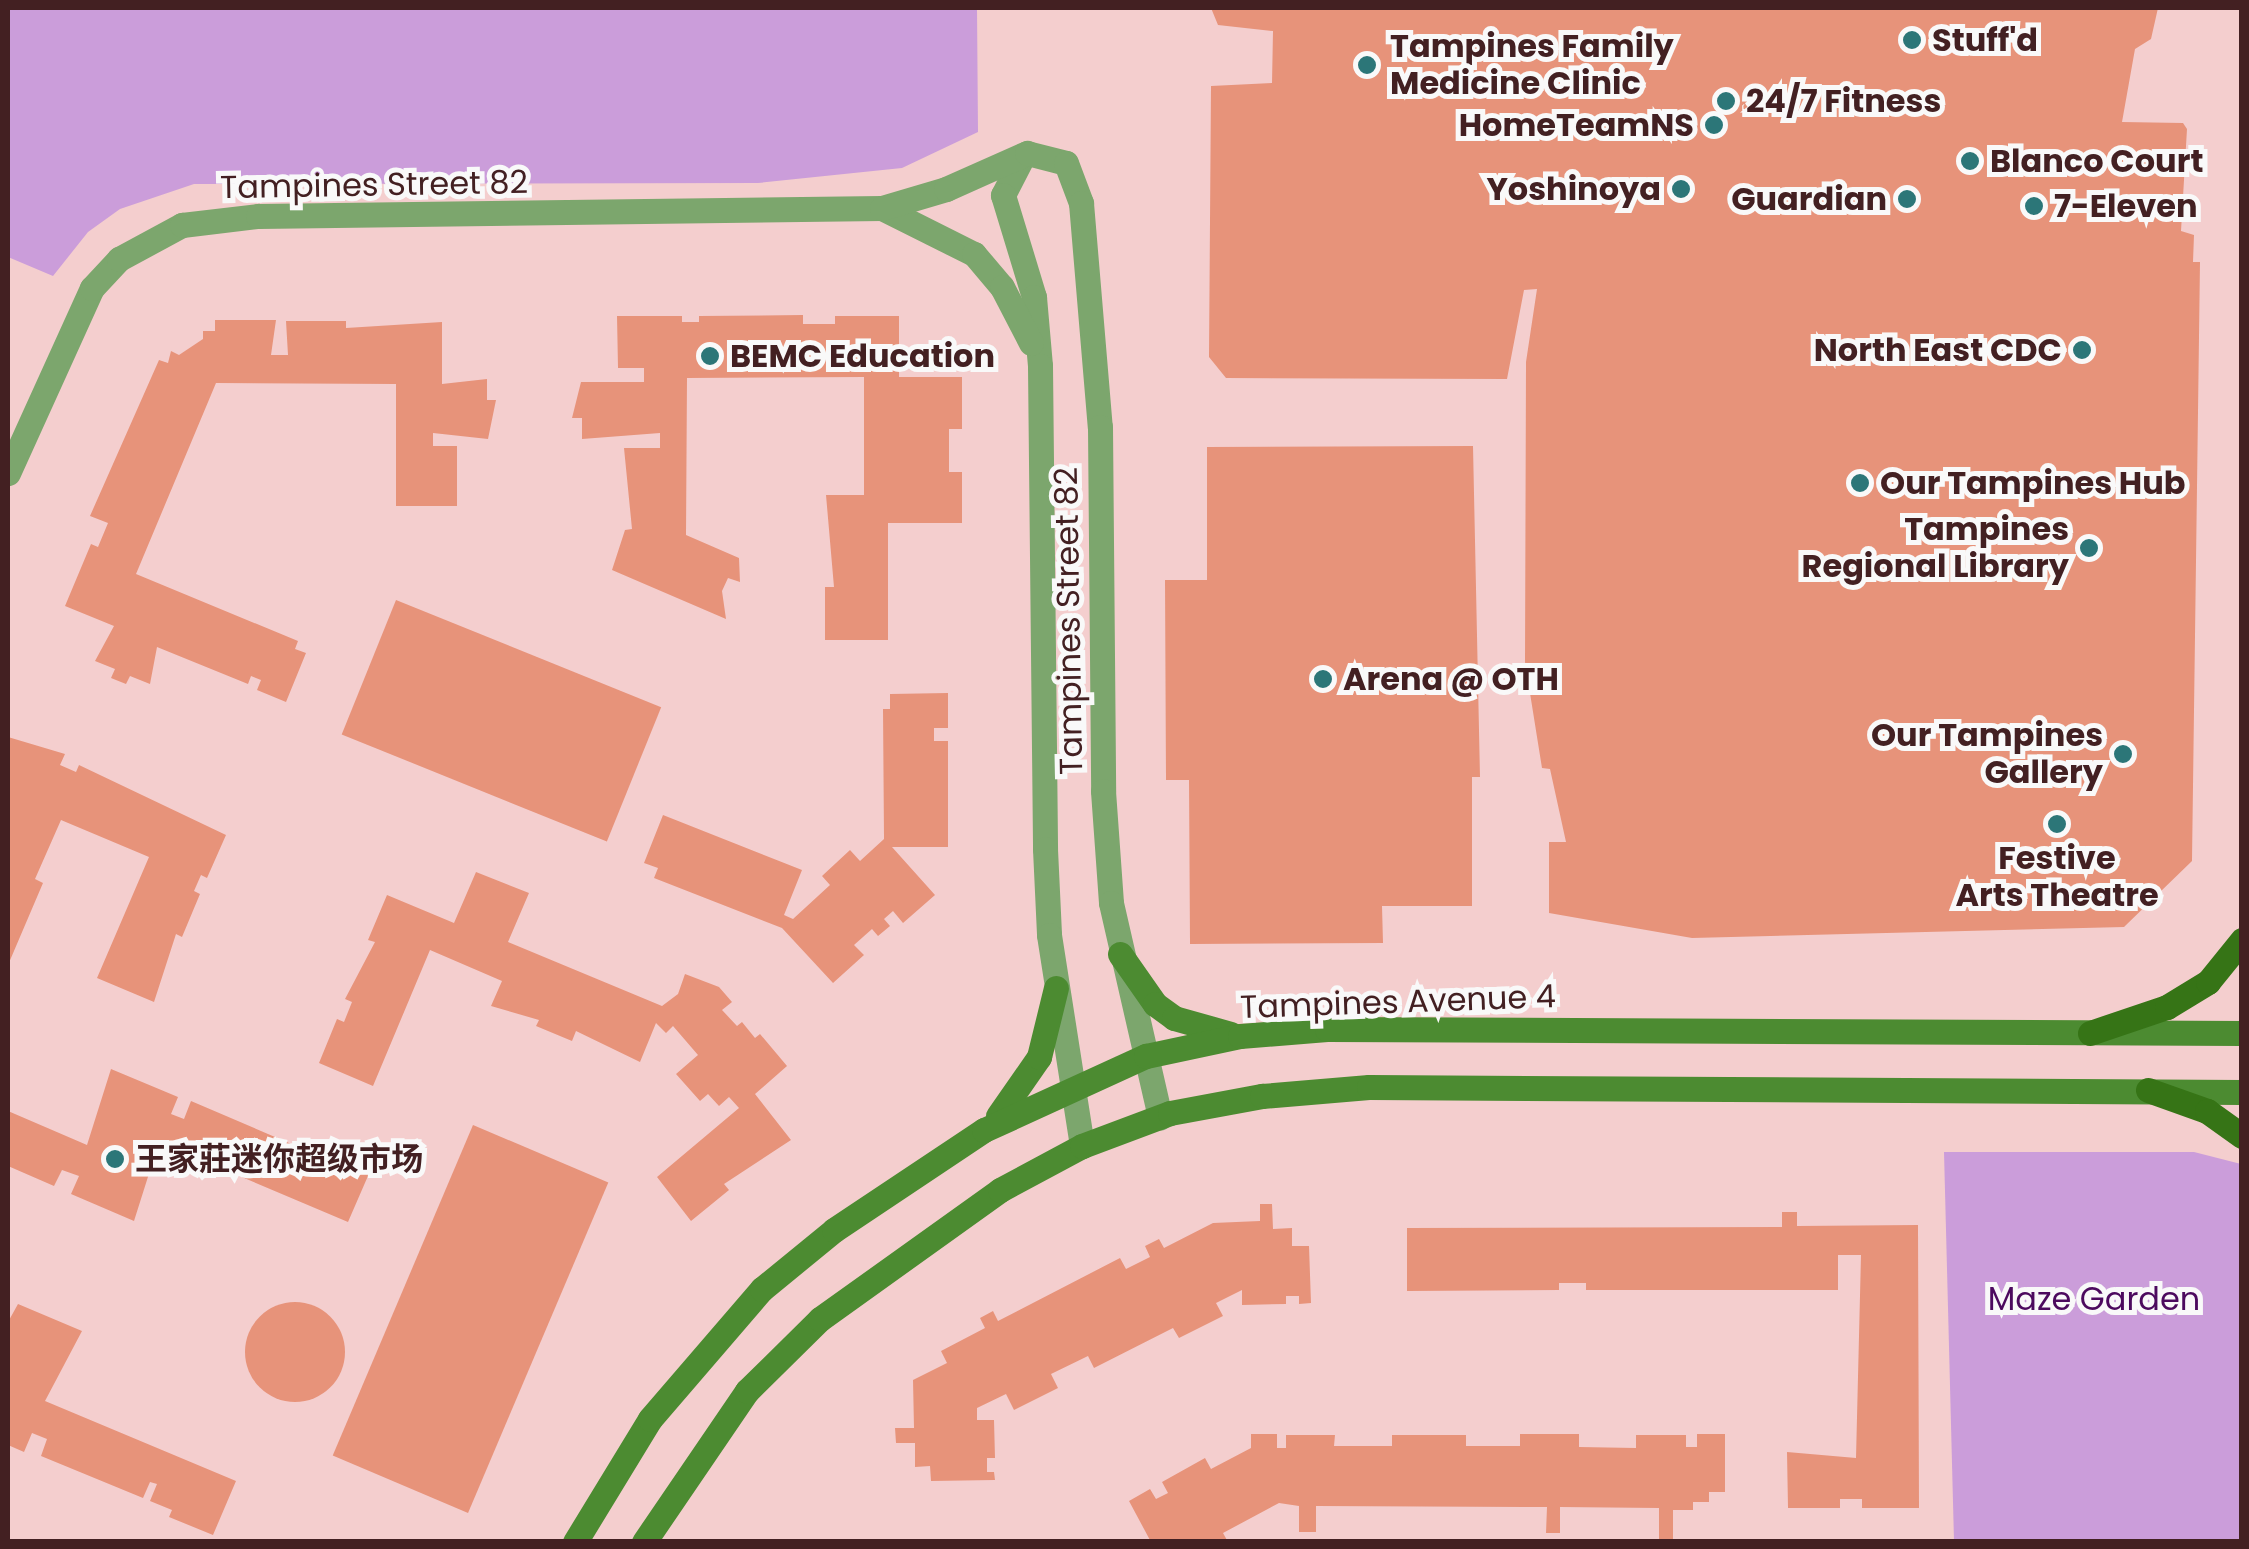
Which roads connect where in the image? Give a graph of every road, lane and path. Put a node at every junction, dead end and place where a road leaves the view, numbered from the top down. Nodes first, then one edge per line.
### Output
1 (1026, 152) junction
2 (882, 208) junction
3 (1040, 366) junction
4 (8, 473) edge
5 (2242, 940) edge
6 (1120, 954) junction
7 (1056, 988) junction
8 (2090, 1033) junction
9 (2242, 1033) edge
10 (1240, 1036) junction
11 (1146, 1056) junction
12 (1071, 1086) junction
13 (2148, 1090) junction
14 (2242, 1092) edge
15 (1160, 1117) junction
16 (984, 1130) junction
17 (2242, 1136) edge
18 (1082, 1146) junction
19 (575, 1542) edge
20 (644, 1542) edge

1 - 2 street, Tampines Street 82
1 - 3 street, Tampines Street 82
1 - 6 street, Tampines Street 82
2 - 3 street, Tampines Street 82
2 - 4 street, Tampines Street 82
3 - 7 street, Tampines Street 82
5 - 8 main road
6 - 10 main road
6 - 11 street, Tampines Street 82
7 - 12 street, Tampines Street 82
7 - 16 main road
8 - 9 main road, Tampines Avenue 4
8 - 10 main road, Tampines Avenue 4
10 - 11 main road, Tampines Avenue 4
11 - 12 main road, Tampines Avenue 4
11 - 15 street, Tampines Street 82
12 - 16 main road, Tampines Avenue 4
12 - 18 street, Tampines Street 82
13 - 14 main road
13 - 15 main road
13 - 17 main road
15 - 18 main road
16 - 19 main road, Tampines Avenue 4
18 - 20 main road

